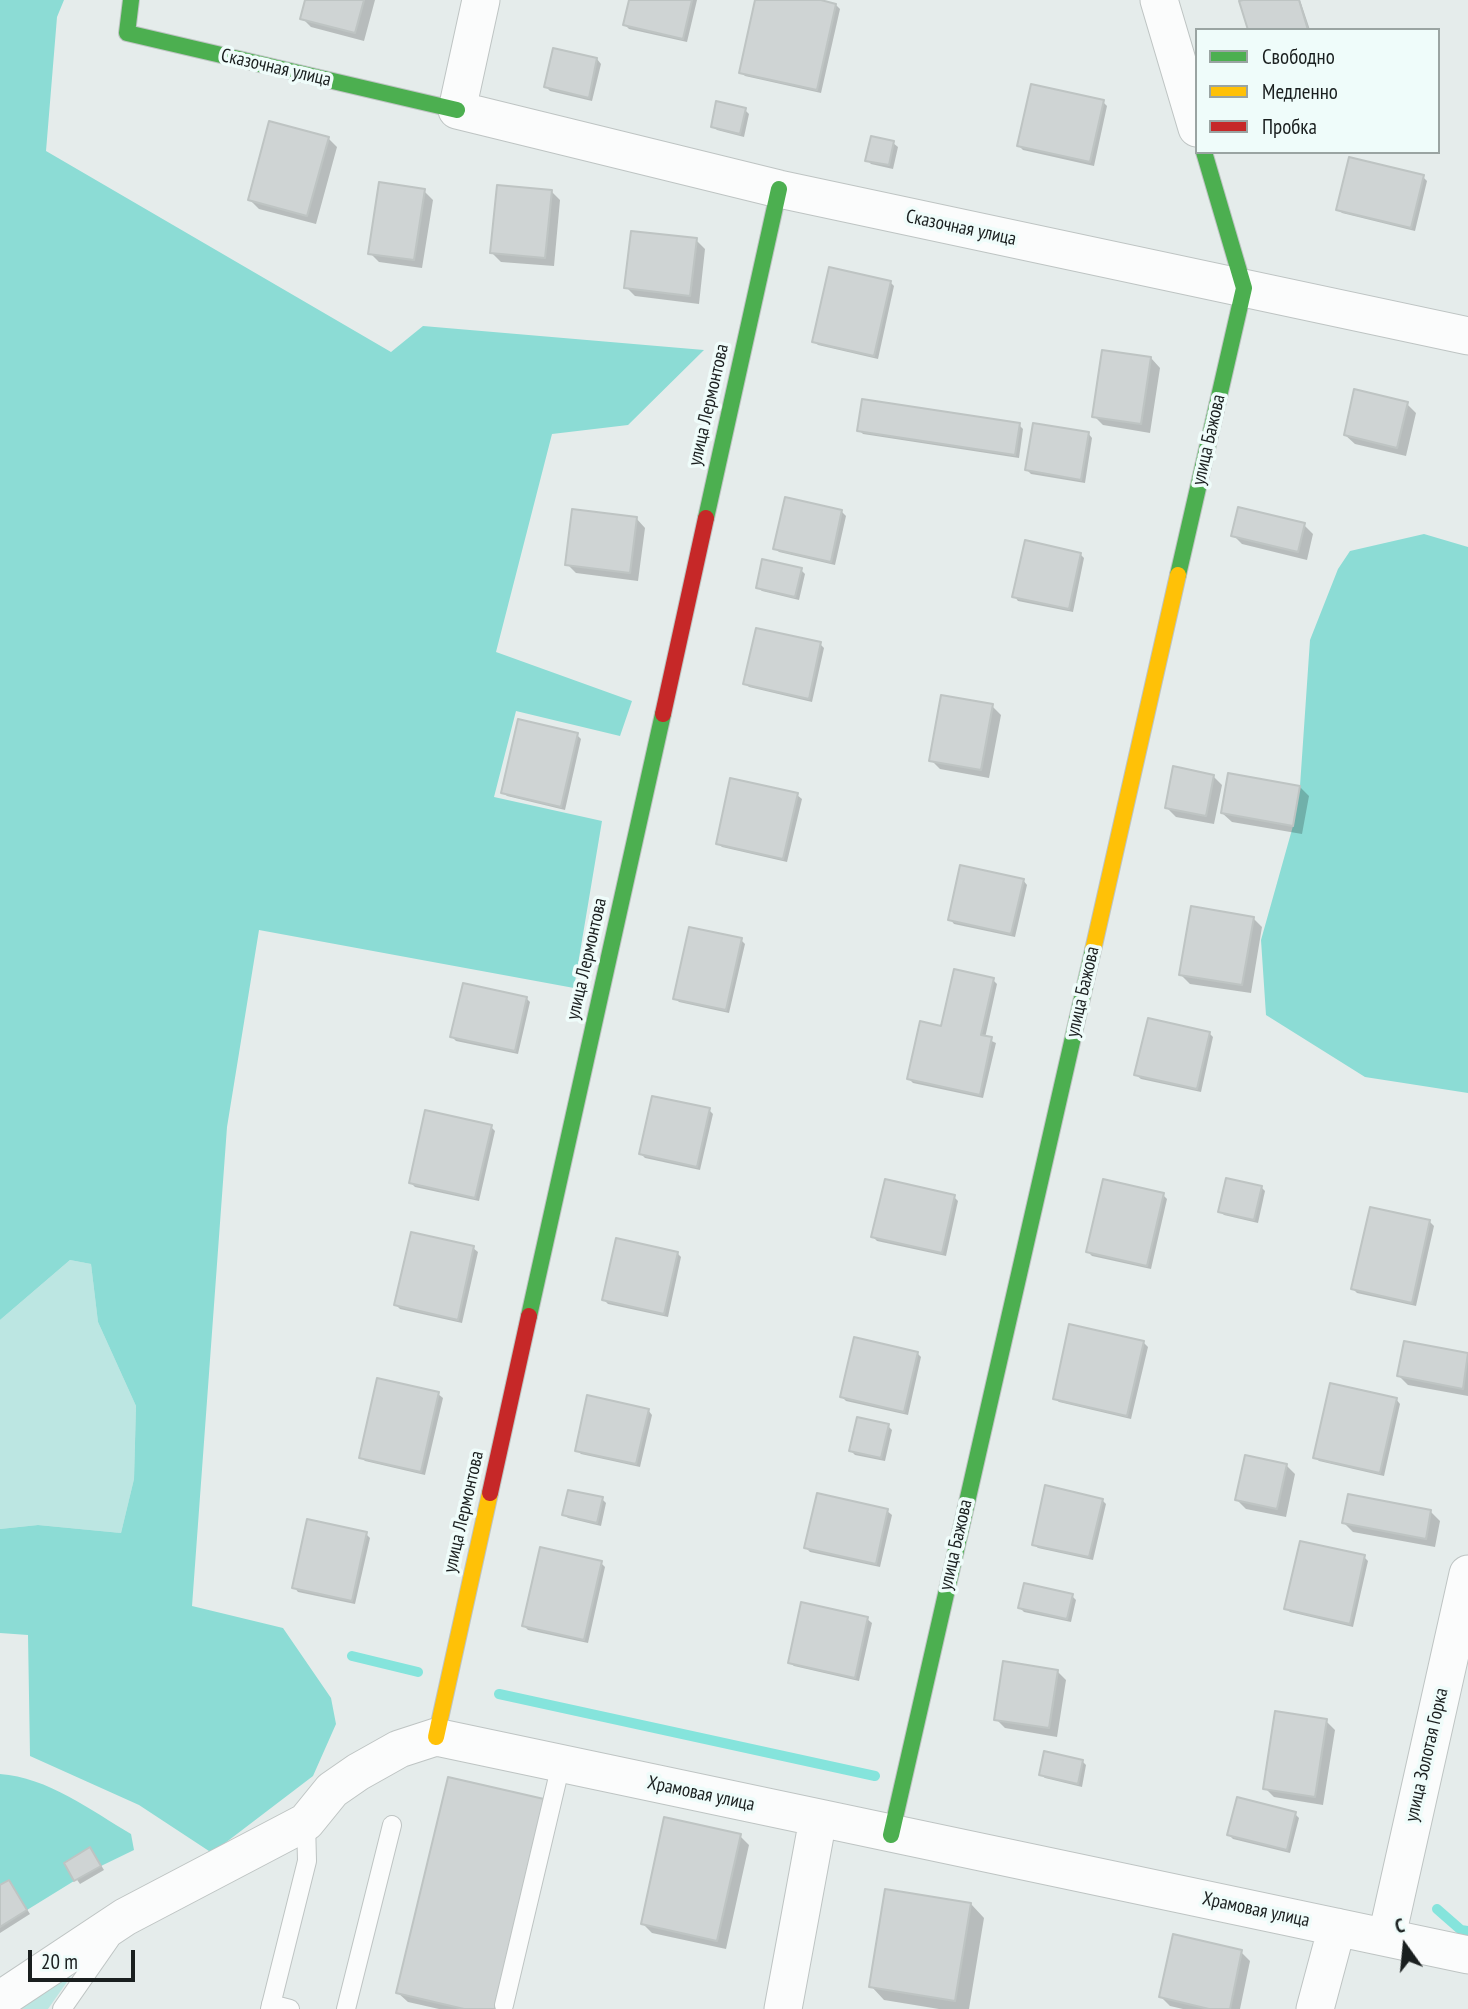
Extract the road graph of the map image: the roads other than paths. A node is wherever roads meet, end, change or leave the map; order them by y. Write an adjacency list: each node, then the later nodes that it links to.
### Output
1 (131, 0): 4 (street, Сказочная улица)
2 (481, 0): 4 (street)
3 (1159, 0): 5 (street)
4 (457, 110): 7 (street, Сказочная улица)
5 (1195, 121)
6 (1205, 154): 8 (street, улица Бажова)
7 (779, 189): 8 (street, Сказочная улица); 11 (street, улица Лермонтова)
8 (1244, 289): 9 (street, Сказочная улица); 16 (street, улица Бажова)
9 (1468, 336)
10 (1468, 1574): 19 (street, улица Золотая Горка)
11 (436, 1737): 12 (street, Храмовая улица); 14 (street)
12 (561, 1764): 13 (street, Храмовая улица); 23 (lane)
13 (818, 1819): 16 (street, Храмовая улица); 27 (street)
14 (306, 1822): 17 (street); 22 (lane)
15 (392, 1825): 26 (lane)
16 (891, 1835): 18 (street, Храмовая улица)
17 (125, 1917): 21 (street); 24 (lane)
18 (1338, 1927): 19 (street, Храмовая улица); 28 (street)
19 (1387, 1936): 20 (street, Храмовая улица)
20 (1468, 1955)
21 (0, 2000)
22 (270, 2006): 25 (lane)
23 (504, 2006)
24 (62, 2009)
25 (290, 2009)
26 (346, 2009)
27 (783, 2009)
28 (1315, 2009)

